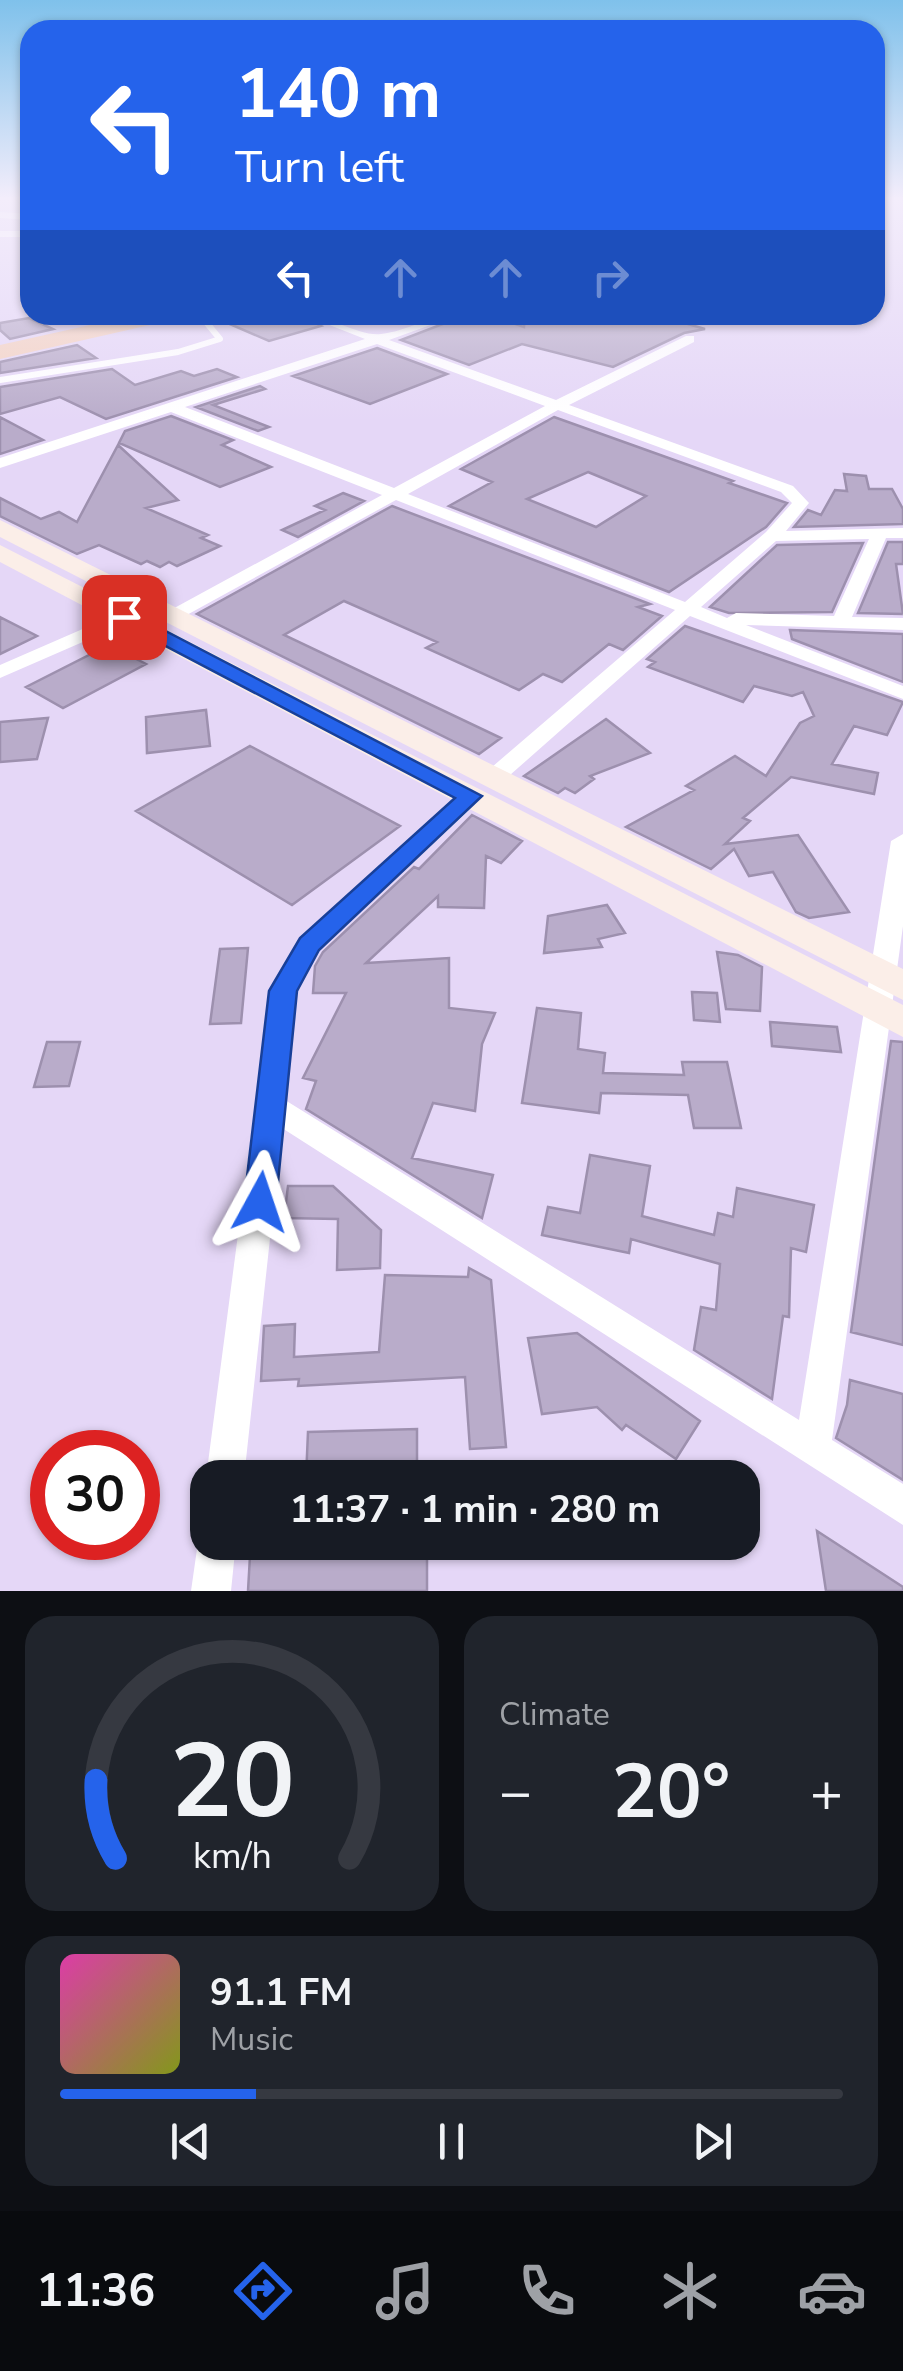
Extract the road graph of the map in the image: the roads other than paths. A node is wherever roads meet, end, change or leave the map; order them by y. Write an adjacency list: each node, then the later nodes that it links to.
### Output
1 (91, 325): 8 (highway)
2 (120, 325): 9 (highway)
3 (208, 325): 10 (lane)
4 (336, 325): 7 (street)
5 (421, 325): 7 (street)
6 (690, 339): 12 (street)
7 (375, 340): 11 (street); 12 (street)
8 (0, 344)
9 (0, 352)
10 (0, 380)
11 (169, 406): 13 (street); 14 (street)
12 (555, 406): 14 (street); 18 (street)
13 (0, 464)
14 (396, 494): 21 (street); 22 (street)
15 (0, 528): 20 (main road)
16 (880, 534): 17 (street); 18 (street); 25 (street)
17 (903, 534)
18 (772, 536): 21 (street)
19 (0, 552): 20 (main road)
20 (62, 571): 22 (main road); 23 (main road)
21 (688, 607): 24 (street); 30 (street)
22 (174, 616): 29 (main road)
23 (124, 617): 27 (street); 29 (main road)
24 (718, 618): 25 (street); 28 (street)
25 (841, 621): 26 (street)
26 (903, 624)
27 (0, 672)
28 (903, 693)
29 (399, 745): 30 (main road)
30 (482, 787): 32 (main road); 33 (main road); 34 (street)
31 (903, 841): 32 (street)
32 (892, 980): 33 (street)
33 (890, 1016): 35 (street)
34 (269, 1105): 35 (street); 36 (street)
35 (813, 1448): 37 (street)
36 (227, 1460)
37 (903, 1506)
38 (215, 1560): 39 (street)
39 (211, 1591)

